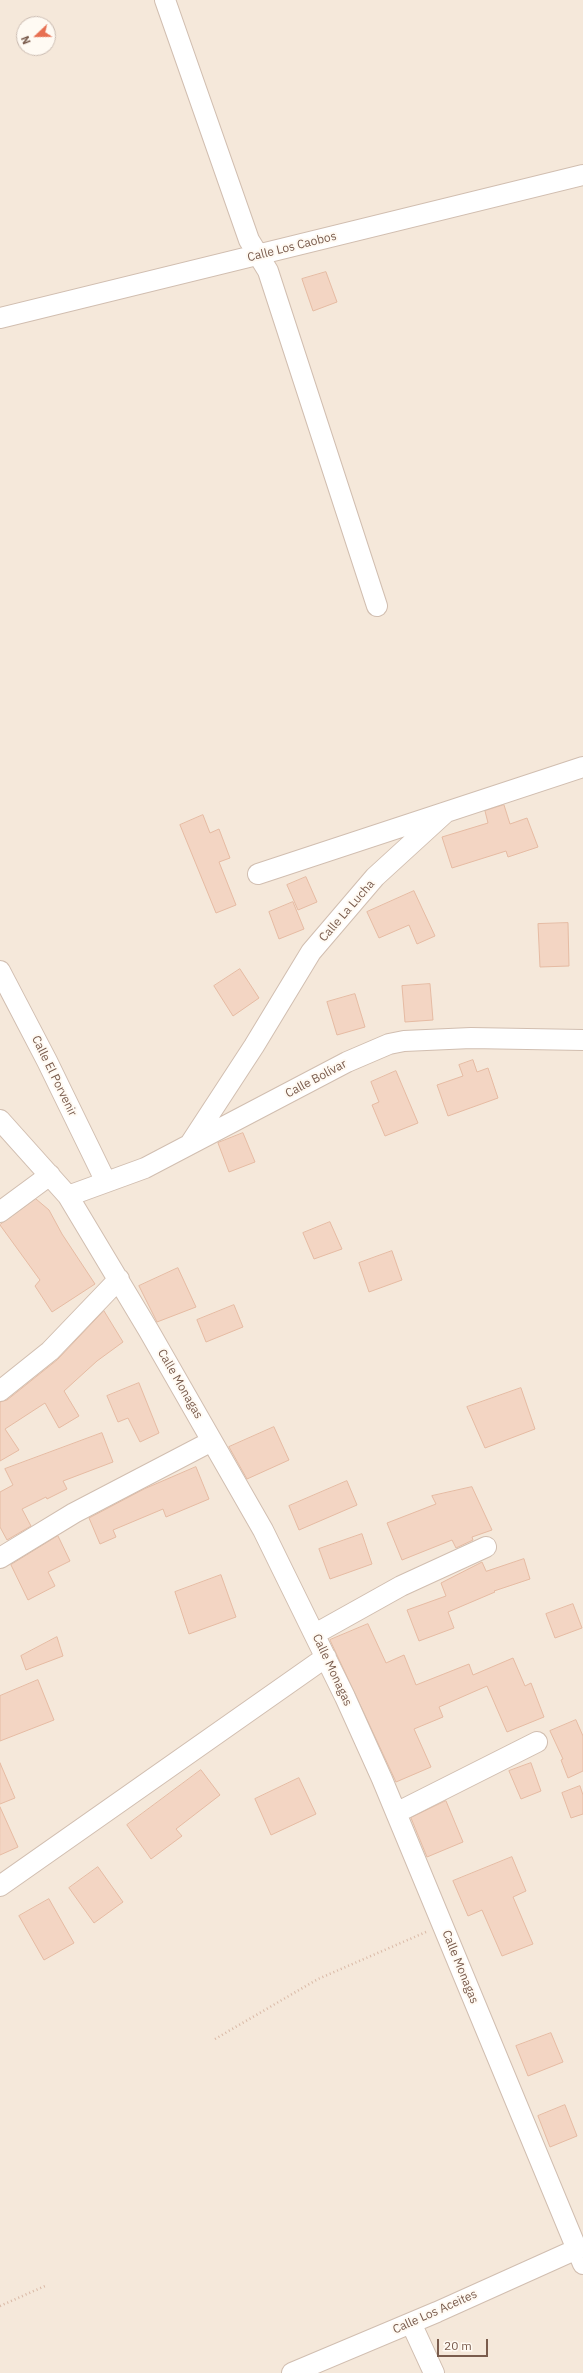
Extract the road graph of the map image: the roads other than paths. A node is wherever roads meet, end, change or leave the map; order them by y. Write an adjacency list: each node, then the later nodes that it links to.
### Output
1 (165, 0): 3 (street)
2 (583, 175): 3 (street, Calle Los Caobos)
3 (258, 256): 4 (street, Calle Los Caobos); 5 (street)
4 (0, 318)
5 (377, 606)
6 (583, 767): 7 (street, Calle La Lucha)
7 (445, 814): 8 (street); 12 (street, Calle La Lucha)
8 (258, 874)
9 (0, 971): 14 (street, Calle El Porvenir)
10 (583, 1040): 12 (street, Calle Bolívar)
11 (0, 1120): 13 (street, Calle Monagas)
12 (189, 1146): 14 (street, Calle Bolívar)
13 (50, 1175): 15 (street, Calle Monagas); 16 (street)
14 (106, 1182): 15 (street, Calle Bolívar)
15 (68, 1196): 17 (street, Calle Monagas)
16 (0, 1212)
17 (118, 1279): 18 (street); 19 (street, Calle Monagas)
18 (0, 1391)
19 (212, 1441): 21 (street); 22 (street, Calle Monagas)
20 (486, 1547): 22 (street)
21 (0, 1558)
22 (315, 1634): 23 (street, Calle Monagas)
23 (326, 1657): 25 (street, Calle Monagas); 26 (street)
24 (538, 1742): 25 (street)
25 (396, 1813): 27 (street, Calle Monagas)
26 (0, 1886)
27 (580, 2256): 28 (street, Calle Los Aceites)
28 (411, 2323): 29 (street, Calle Los Aceites); 31 (street)
29 (328, 2366): 30 (street, Calle Los Aceites)
30 (292, 2373)
31 (434, 2373)

